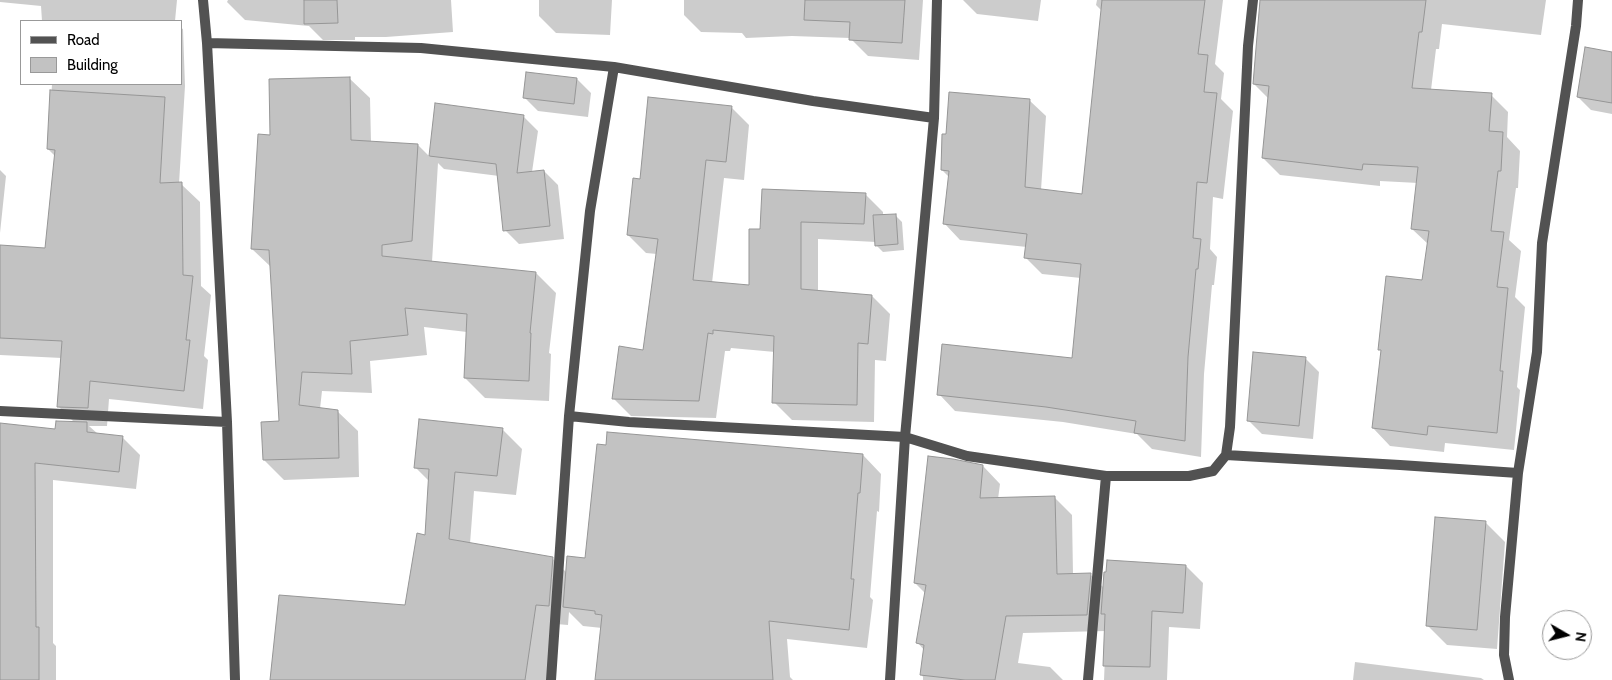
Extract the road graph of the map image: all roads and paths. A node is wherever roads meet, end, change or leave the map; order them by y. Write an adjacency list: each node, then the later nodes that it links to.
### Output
1 (203, 0): 5 (street)
2 (937, 0): 7 (street)
3 (1253, 0): 12 (street)
4 (1578, 0): 13 (street)
5 (207, 43): 6 (street); 10 (street)
6 (614, 67): 7 (street); 9 (street)
7 (934, 118): 11 (street)
8 (0, 411): 10 (street)
9 (570, 416): 11 (street); 16 (street)
10 (227, 422): 15 (street)
11 (905, 437): 14 (street); 17 (street)
12 (1226, 455): 13 (street); 14 (street)
13 (1518, 473): 19 (street)
14 (1106, 476): 18 (street)
15 (235, 680)
16 (551, 680)
17 (890, 680)
18 (1088, 680)
19 (1509, 680)

